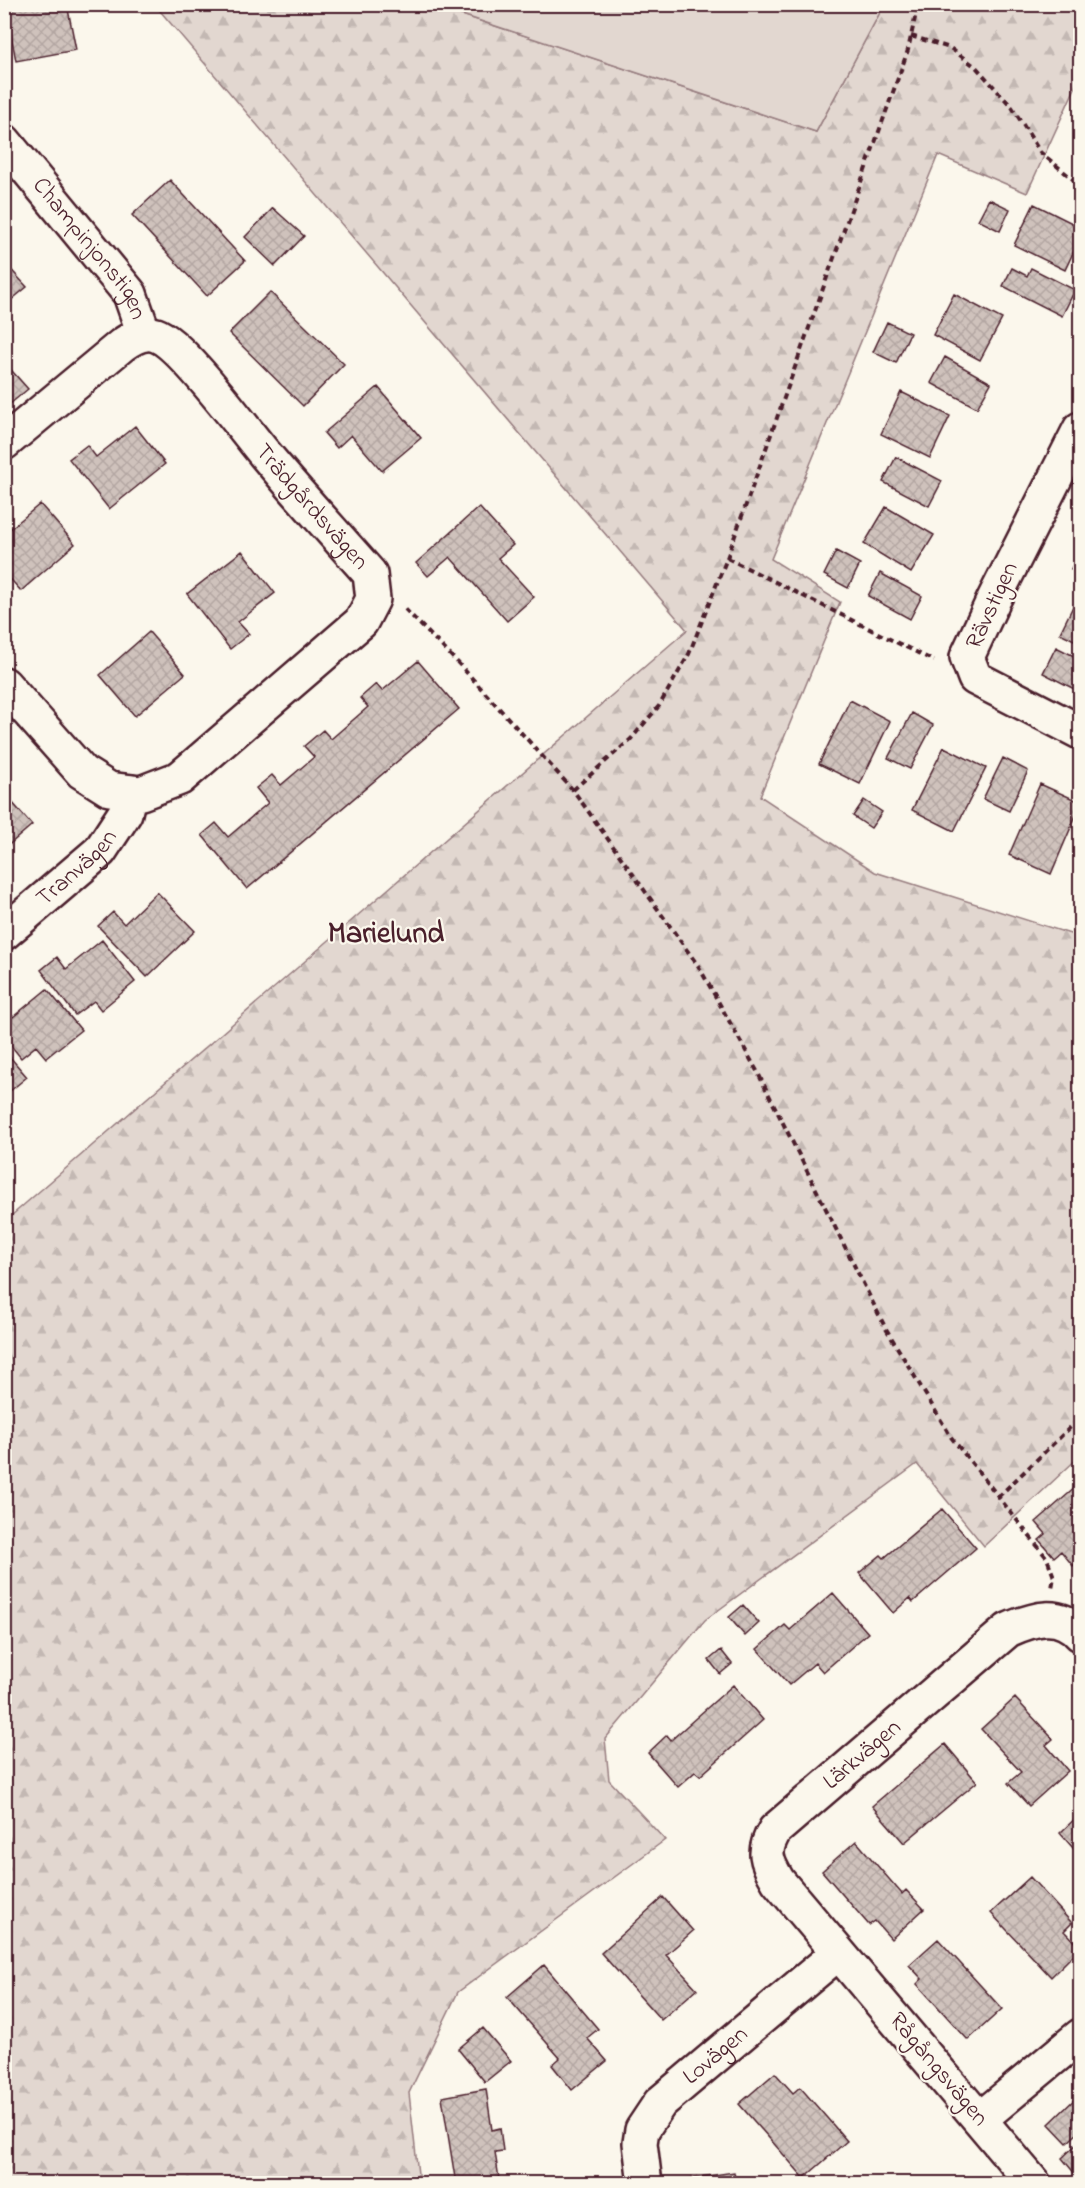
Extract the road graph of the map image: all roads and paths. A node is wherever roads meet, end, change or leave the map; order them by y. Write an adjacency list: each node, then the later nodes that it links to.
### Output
1 (918, 4): 2 (path)
2 (911, 36): 4 (path); 8 (path)
3 (4, 141): 5 (street, Champinjonstigen)
4 (1080, 185)
5 (144, 334): 7 (street); 9 (street, Trädgårdsvägen)
6 (1080, 429): 10 (street, Rävstigen)
7 (4, 443)
8 (727, 558): 10 (path); 13 (path)
9 (373, 599): 13 (path); 14 (street, Trädgårdsvägen)
10 (967, 657): 12 (street, Rävstigen)
11 (4, 684): 14 (street, Trädgårdsvägen)
12 (1080, 732)
13 (573, 790): 17 (path)
14 (130, 792): 15 (street, Tranvägen)
15 (4, 933)
16 (1080, 1418): 17 (path)
17 (998, 1497): 18 (path)
18 (1047, 1619): 19 (street, Lärkvägen); 20 (street, Lärkvägen)
19 (1080, 1634)
20 (840, 1955): 22 (street, Rågångsvägen); 23 (street, Lovägen)
21 (1080, 2036): 22 (street)
22 (980, 2119): 24 (street, Rågångsvägen)
23 (645, 2184)
24 (1034, 2184)

